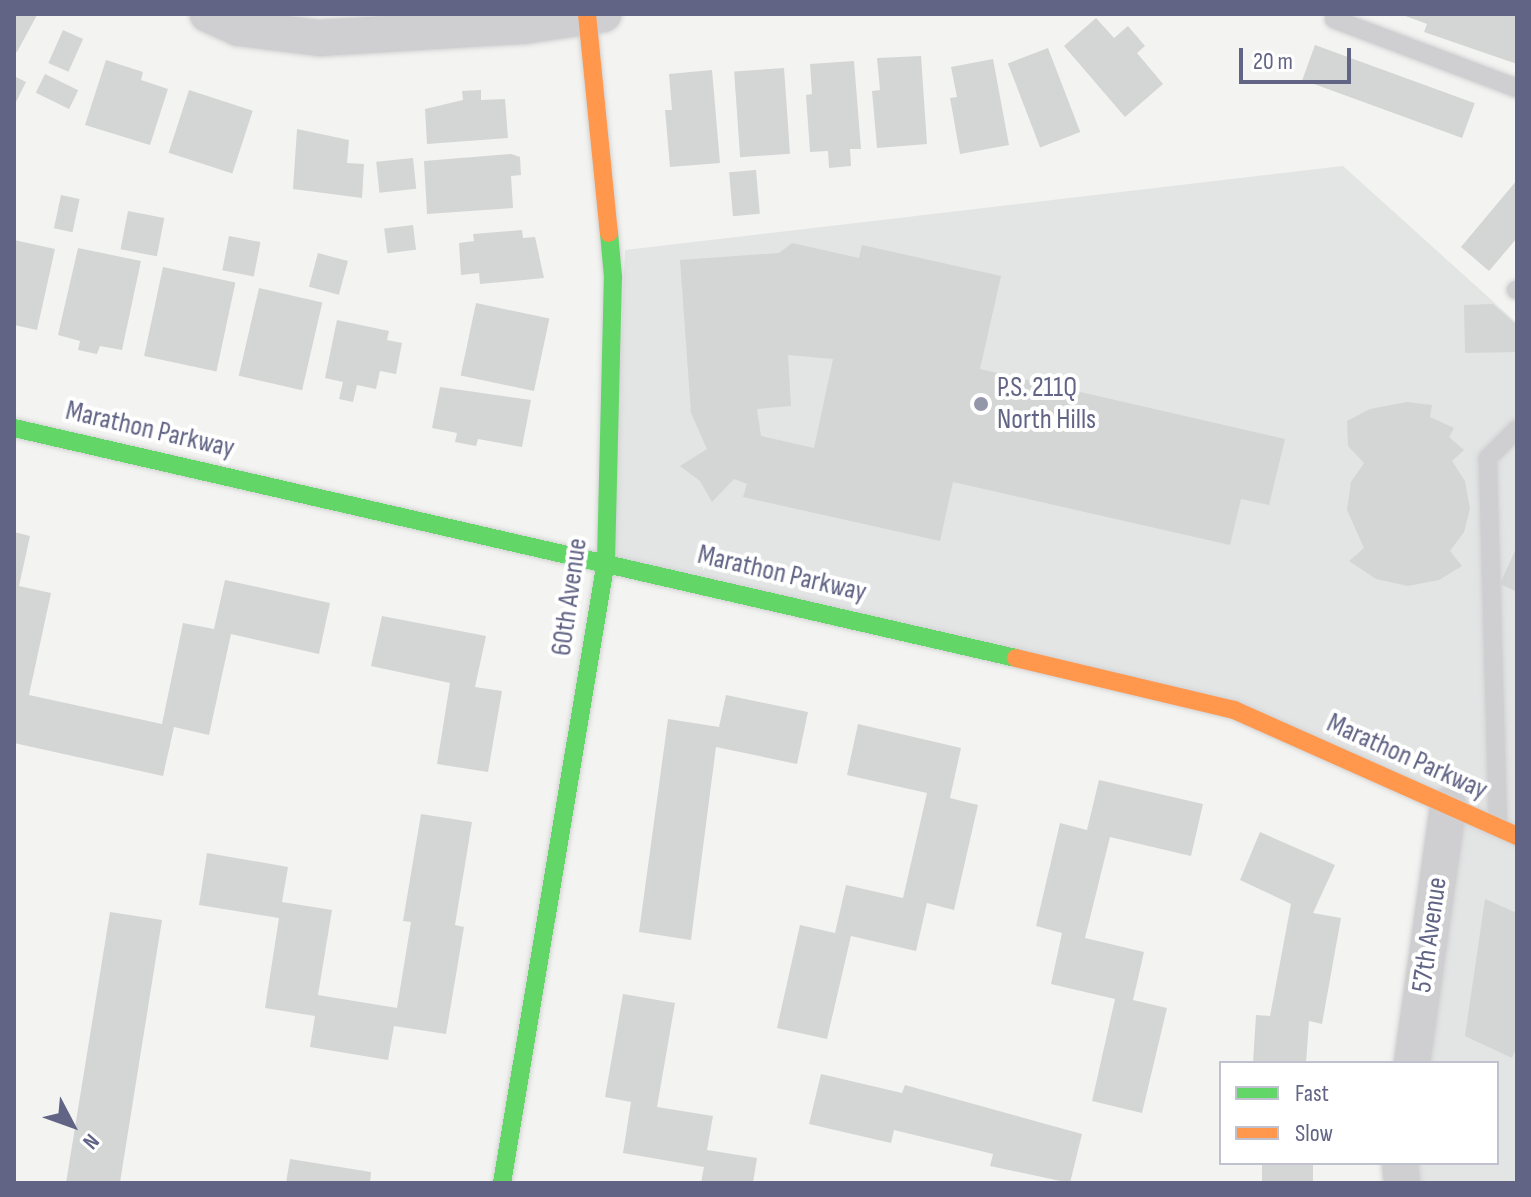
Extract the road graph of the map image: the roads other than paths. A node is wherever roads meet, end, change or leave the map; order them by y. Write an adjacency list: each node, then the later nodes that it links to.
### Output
1 (208, 14): 2 (street)
2 (592, 15): 7 (street, 60th Avenue)
3 (1334, 19): 4 (lane)
4 (1517, 88)
5 (14, 428): 7 (street, Marathon Parkway)
6 (1517, 429): 9 (lane)
7 (606, 561): 10 (street, Marathon Parkway); 14 (street, 60th Avenue)
8 (1517, 762): 9 (lane)
9 (1497, 764): 11 (lane)
10 (1448, 806): 11 (street, Marathon Parkway); 13 (street, 57th Avenue)
11 (1498, 828): 12 (street, Marathon Parkway)
12 (1517, 836)
13 (1412, 1061)
14 (502, 1183)

